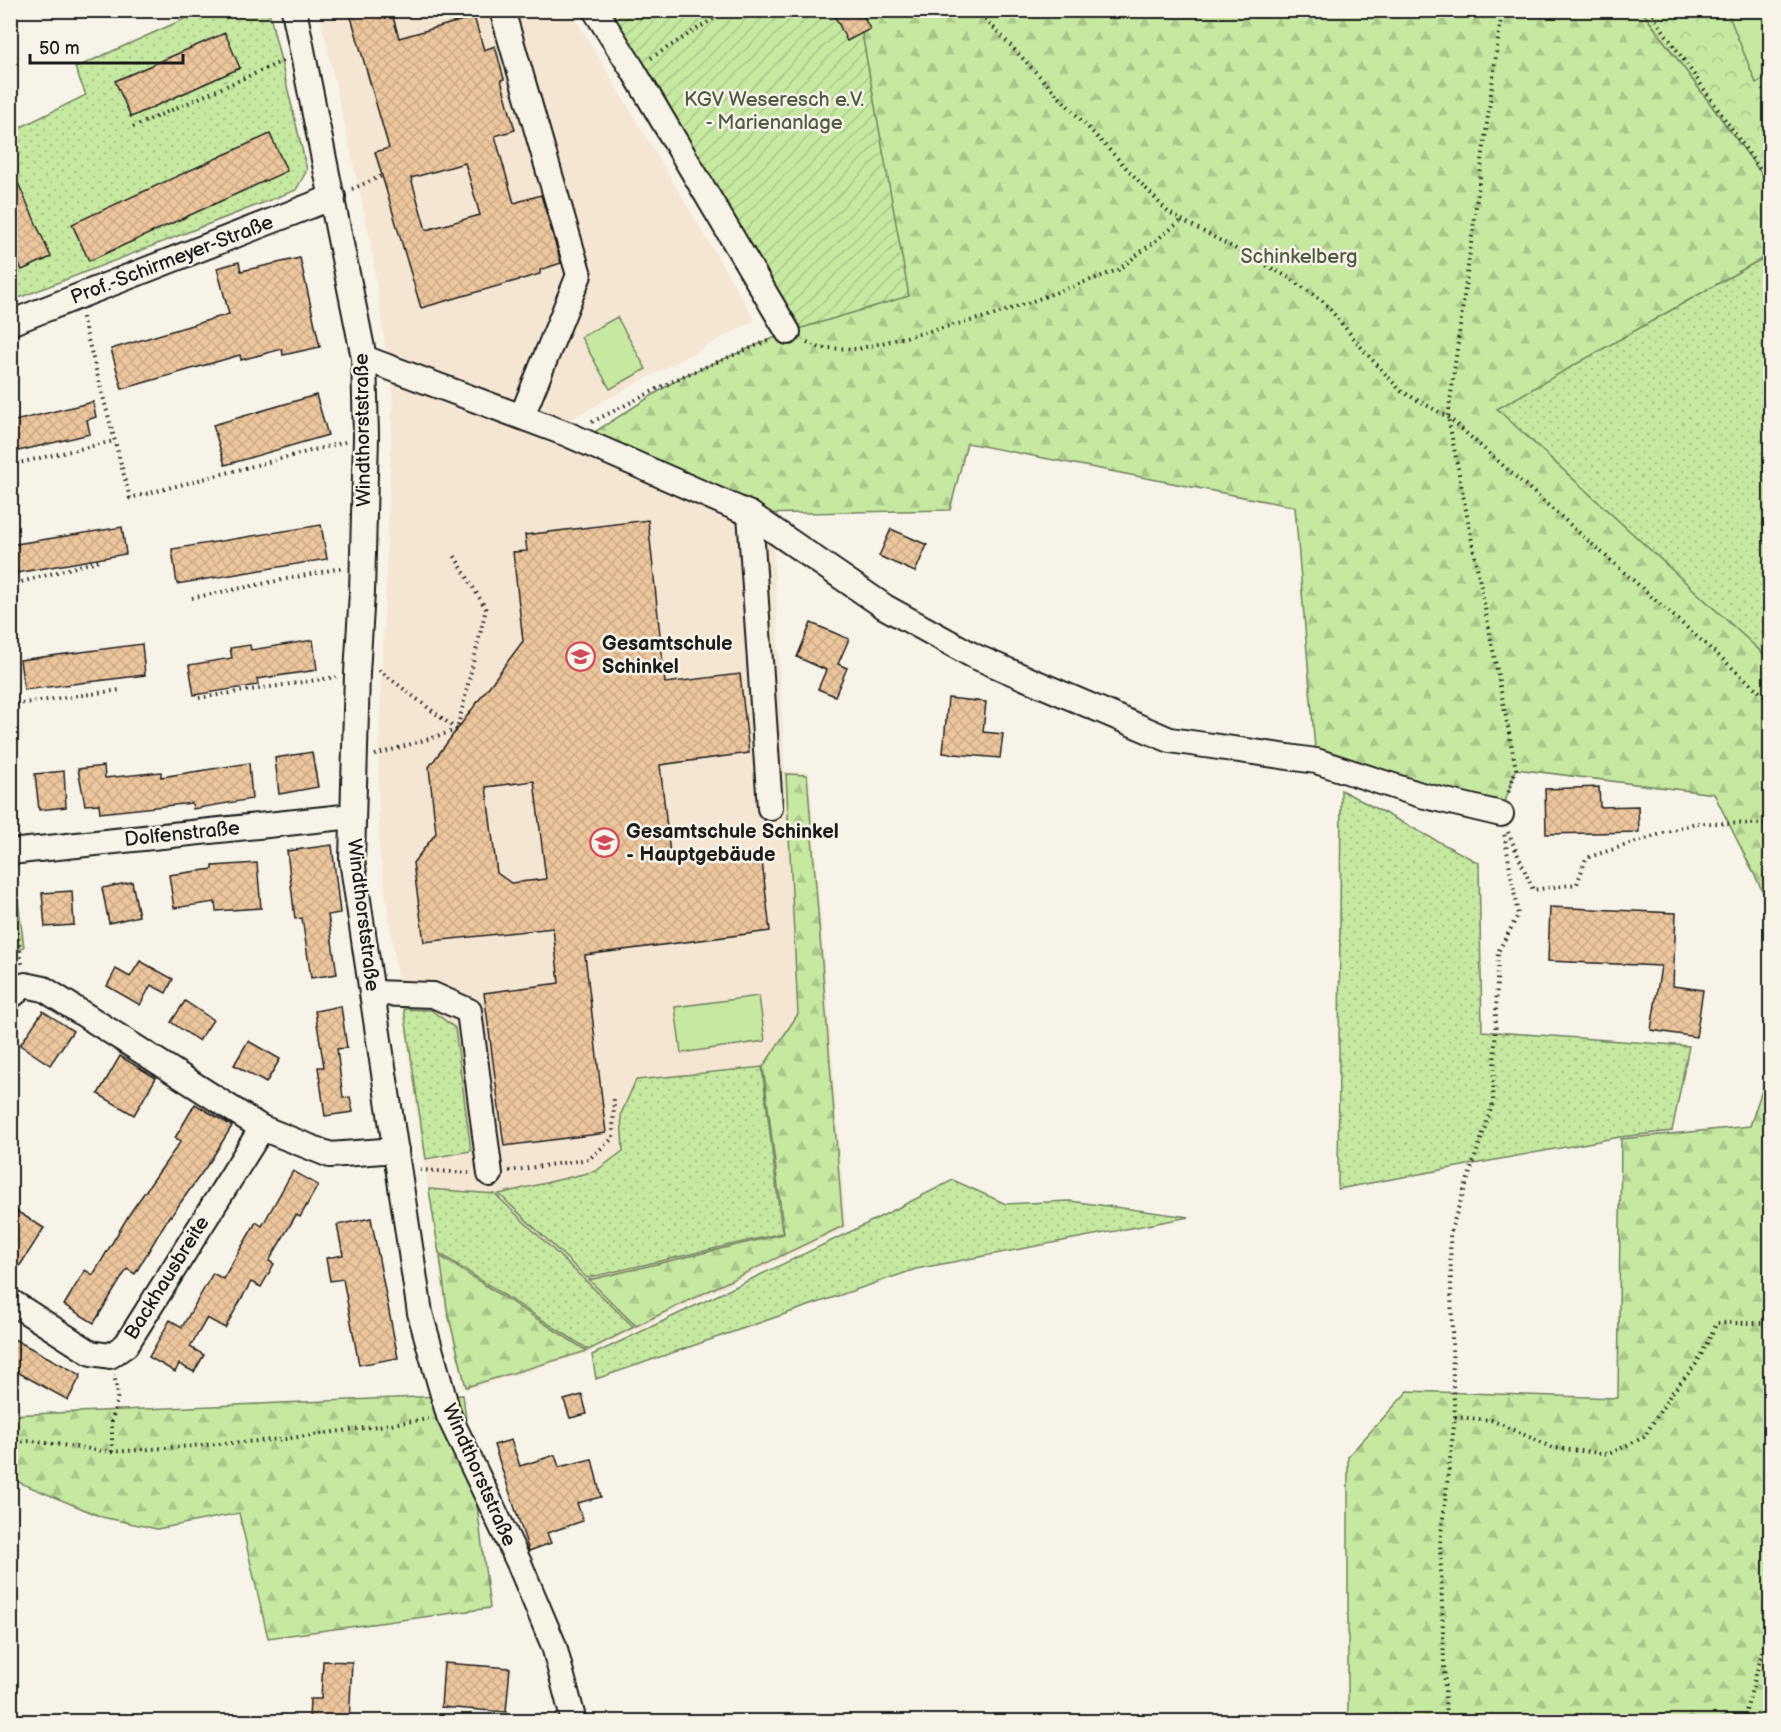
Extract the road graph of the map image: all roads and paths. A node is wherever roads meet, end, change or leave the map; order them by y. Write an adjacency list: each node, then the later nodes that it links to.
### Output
1 (294, 10): 8 (street, Windthorststraße)
2 (502, 10): 20 (street)
3 (595, 10): 9 (street)
4 (727, 10): 9 (path)
5 (977, 10): 15 (path)
6 (1502, 10): 21 (path)
7 (1649, 10): 12 (path)
8 (303, 52): 10 (path); 14 (street, Windthorststraße)
9 (633, 70): 18 (street)
10 (133, 127)
11 (382, 176): 13 (path)
12 (1770, 183)
13 (361, 185)
14 (333, 197): 16 (street, Prof.-Schirmeyer-Straße); 19 (street, Windthorststraße)
15 (1182, 220): 18 (path); 21 (path)
16 (77, 297): 17 (street, Prof.-Schirmeyer-Straße); 24 (path)
17 (10, 323)
18 (788, 332): 22 (path)
19 (364, 358): 20 (street); 23 (street, Windthorststraße)
20 (522, 416): 22 (street)
21 (1448, 417): 35 (path); 40 (path)
22 (567, 434): 26 (street)
23 (366, 436): 24 (path); 29 (street, Windthorststraße)
24 (114, 441): 25 (path)
25 (10, 465)
26 (750, 514): 39 (street); 40 (street)
27 (454, 555): 37 (path)
28 (101, 560): 30 (path)
29 (363, 563): 31 (path); 32 (street, Windthorststraße)
30 (10, 585)
31 (192, 598)
32 (358, 664): 34 (path); 37 (path); 38 (street, Windthorststraße)
33 (120, 690): 36 (path)
34 (200, 698)
35 (1770, 701)
36 (10, 705)
37 (457, 730): 38 (path)
38 (354, 761): 41 (street, Windthorststraße)
39 (770, 808)
40 (1501, 814): 42 (path); 55 (path)
41 (353, 816): 43 (street, Dolfenstraße); 46 (street, Windthorststraße)
42 (1770, 824)
43 (10, 852)
44 (10, 879): 45 (path)
45 (18, 991): 48 (street)
46 (373, 993): 49 (street, Windthorststraße); 50 (street)
47 (615, 1095): 50 (path)
48 (262, 1128): 49 (street); 53 (street, Backhausbreite)
49 (397, 1159): 50 (path); 54 (street, Windthorststraße)
50 (490, 1174)
51 (10, 1301): 53 (street, Backhausbreite)
52 (1770, 1323): 55 (path)
53 (110, 1356): 57 (path)
54 (450, 1416): 57 (path); 59 (street, Windthorststraße)
55 (1455, 1418): 60 (path)
56 (10, 1442): 57 (path)
57 (112, 1452)
58 (1770, 1630): 61 (path)
59 (574, 1722)
60 (1446, 1722)
61 (1743, 1722)

